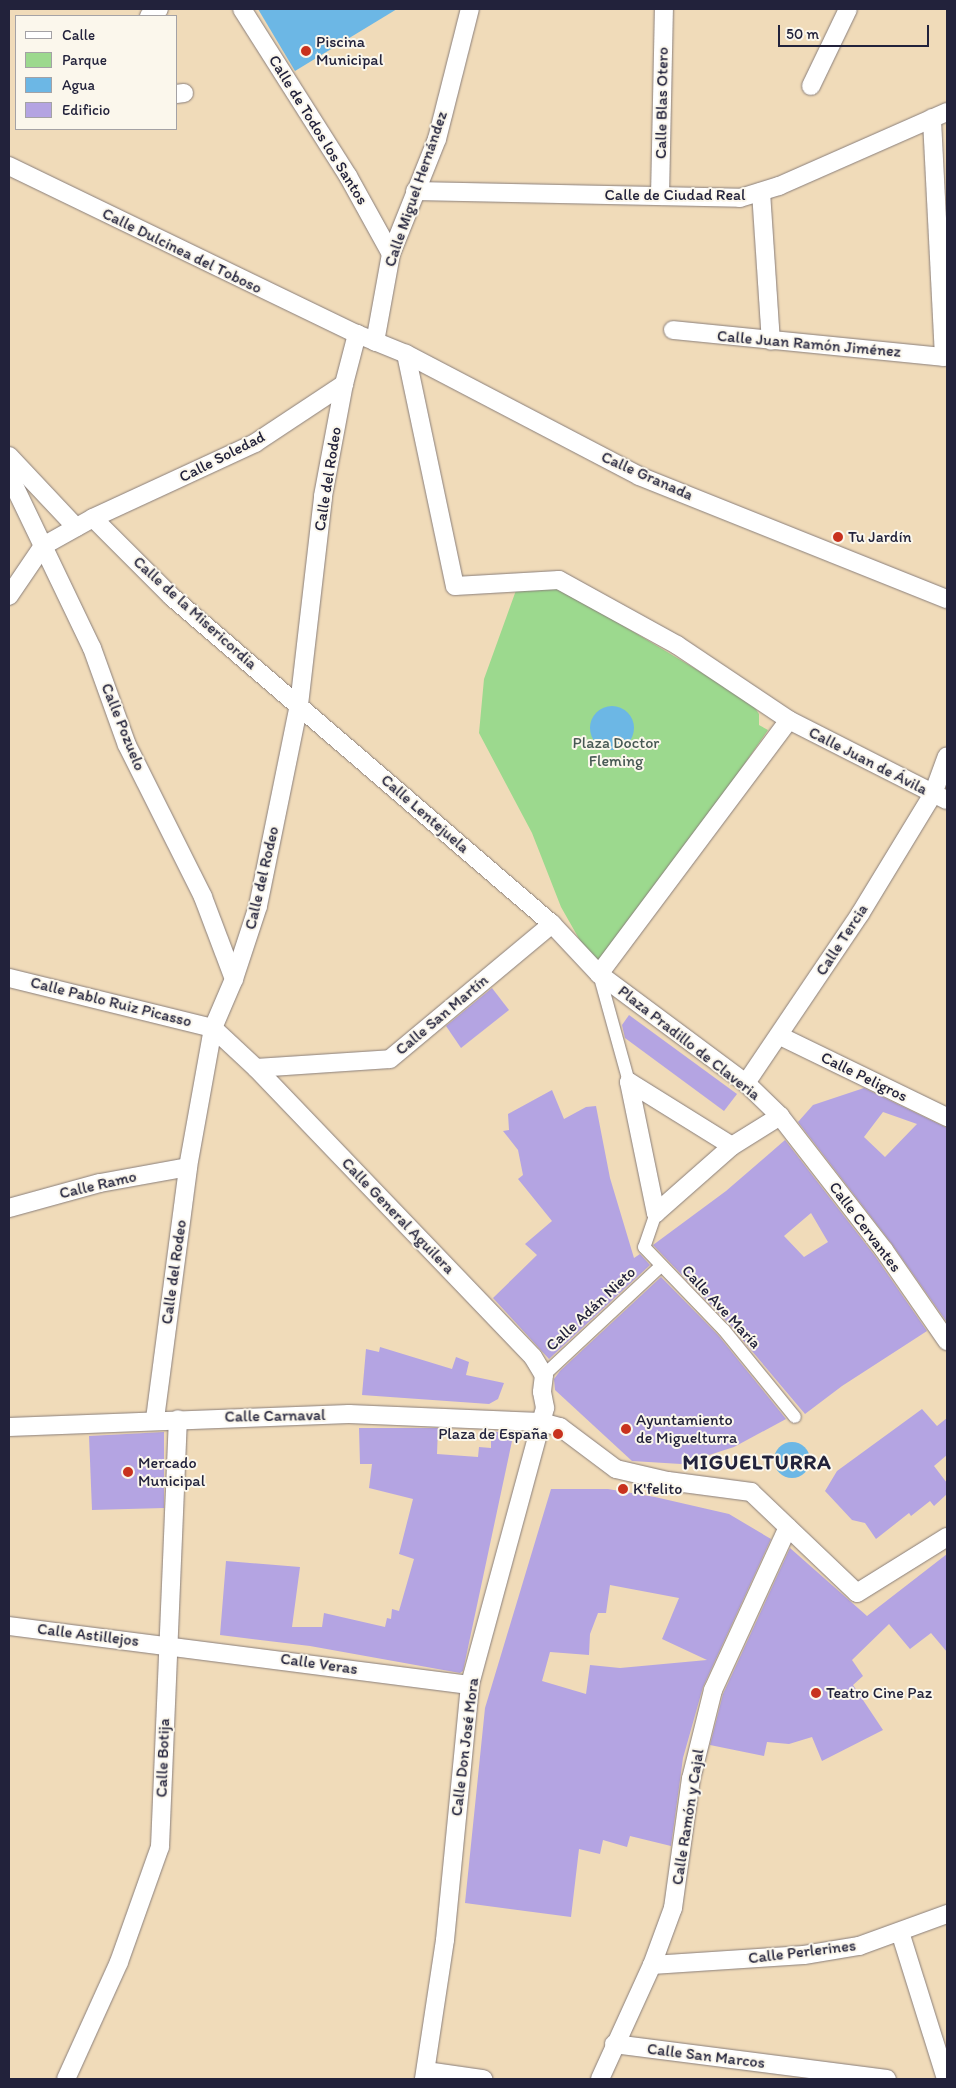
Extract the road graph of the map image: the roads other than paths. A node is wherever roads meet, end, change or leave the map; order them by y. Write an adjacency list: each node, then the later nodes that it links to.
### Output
1 (242, 9): 11 (street, Calle de Todos los Santos)
2 (470, 9): 8 (street, Calle Miguel Hernández)
3 (664, 9): 10 (street, Calle Blas Otero)
4 (848, 9): 5 (street)
5 (811, 86)
6 (940, 115): 9 (street, Calle de Ciudad Real); 14 (street, Calle Juan Ramón Jiménez)
7 (9, 166): 13 (street, Calle Dulcinea del Toboso)
8 (415, 191): 10 (street, Calle de Ciudad Real); 11 (street, Calle Miguel Hernández)
9 (761, 192): 10 (street, Calle de Ciudad Real); 14 (street)
10 (660, 196)
11 (390, 254): 15 (street, Calle Miguel Hernández)
12 (674, 330): 14 (street, Calle Juan Ramón Jiménez)
13 (357, 334): 15 (street, Calle Granada); 17 (street, Calle del Rodeo)
14 (770, 341)
15 (375, 342): 16 (street, Calle Granada)
16 (406, 354): 24 (street, Calle Granada); 26 (street, Calle Juan de Ávila)
17 (344, 384): 20 (street, Calle Soledad); 25 (street, Calle del Rodeo)
18 (9, 456): 21 (street)
19 (9, 475): 22 (street, Calle Pozuelo)
20 (93, 518): 21 (street, Calle Soledad); 25 (street, Calle de la Misericordia)
21 (76, 527): 22 (street, Calle Soledad)
22 (43, 546): 23 (street); 32 (street, Calle Pozuelo)
23 (9, 596)
24 (947, 599)
25 (299, 705): 29 (street, Calle Lentejuela); 32 (street, Calle del Rodeo)
26 (789, 720): 28 (street, Calle Juan de Ávila); 30 (street)
27 (947, 756): 28 (street, Calle Tercia)
28 (940, 797): 34 (street, Calle Tercia)
29 (552, 924): 30 (street, Plaza Pradillo de Claveria); 35 (street, Calle San Martín)
30 (599, 974): 36 (street, Plaza Pradillo de Claveria); 37 (street, Plaza Pradillo de Claveria)
31 (9, 978): 33 (street, Calle Pablo Ruiz Picasso)
32 (234, 979): 33 (street, Calle del Rodeo)
33 (213, 1028): 35 (street, Calle General Aguilera); 41 (street, Calle del Rodeo)
34 (780, 1036): 37 (street, Calle Tercia); 39 (street, Calle Peligros)
35 (256, 1068): 46 (street, Calle General Aguilera)
36 (629, 1082): 40 (street); 43 (street, Plaza Pradillo de Claveria)
37 (746, 1083): 38 (street, Plaza Pradillo de Claveria)
38 (780, 1116): 40 (street); 45 (street, Calle Cervantes)
39 (947, 1117)
40 (732, 1146): 43 (street)
41 (188, 1167): 42 (street, Calle Ramo); 48 (street, Calle del Rodeo)
42 (9, 1208)
43 (656, 1213): 44 (street, Calle Ave María)
44 (661, 1266): 46 (street, Calle Adán Nieto); 47 (street, Calle Ave María)
45 (947, 1341)
46 (544, 1375): 50 (street)
47 (795, 1418)
48 (155, 1419): 49 (street, Calle Carnaval); 51 (street, Calle Carnaval)
49 (178, 1419): 50 (street, Calle Carnaval); 55 (street, Calle Botija)
50 (541, 1422): 52 (street, Calle Carnaval); 56 (street, Calle Don José Mora)
51 (9, 1427)
52 (788, 1527): 53 (street, Calle Carnaval); 59 (street, Calle Ramón y Cajal)
53 (947, 1537)
54 (9, 1626): 55 (street, Calle Astillejos)
55 (168, 1644): 56 (street, Calle Veras); 62 (street, Calle Botija)
56 (470, 1684): 61 (street, Calle Don José Mora)
57 (947, 1914): 58 (street, Calle Perlerines)
58 (900, 1932): 59 (street, Calle Perlerines); 66 (street)
59 (652, 1965): 60 (street, Calle Ramón y Cajal)
60 (614, 2044): 64 (street, Calle Ramón y Cajal); 65 (street, Calle San Marcos)
61 (425, 2075): 63 (street)
62 (66, 2079)
63 (484, 2079)
64 (600, 2079)
65 (887, 2079)
66 (946, 2079)

